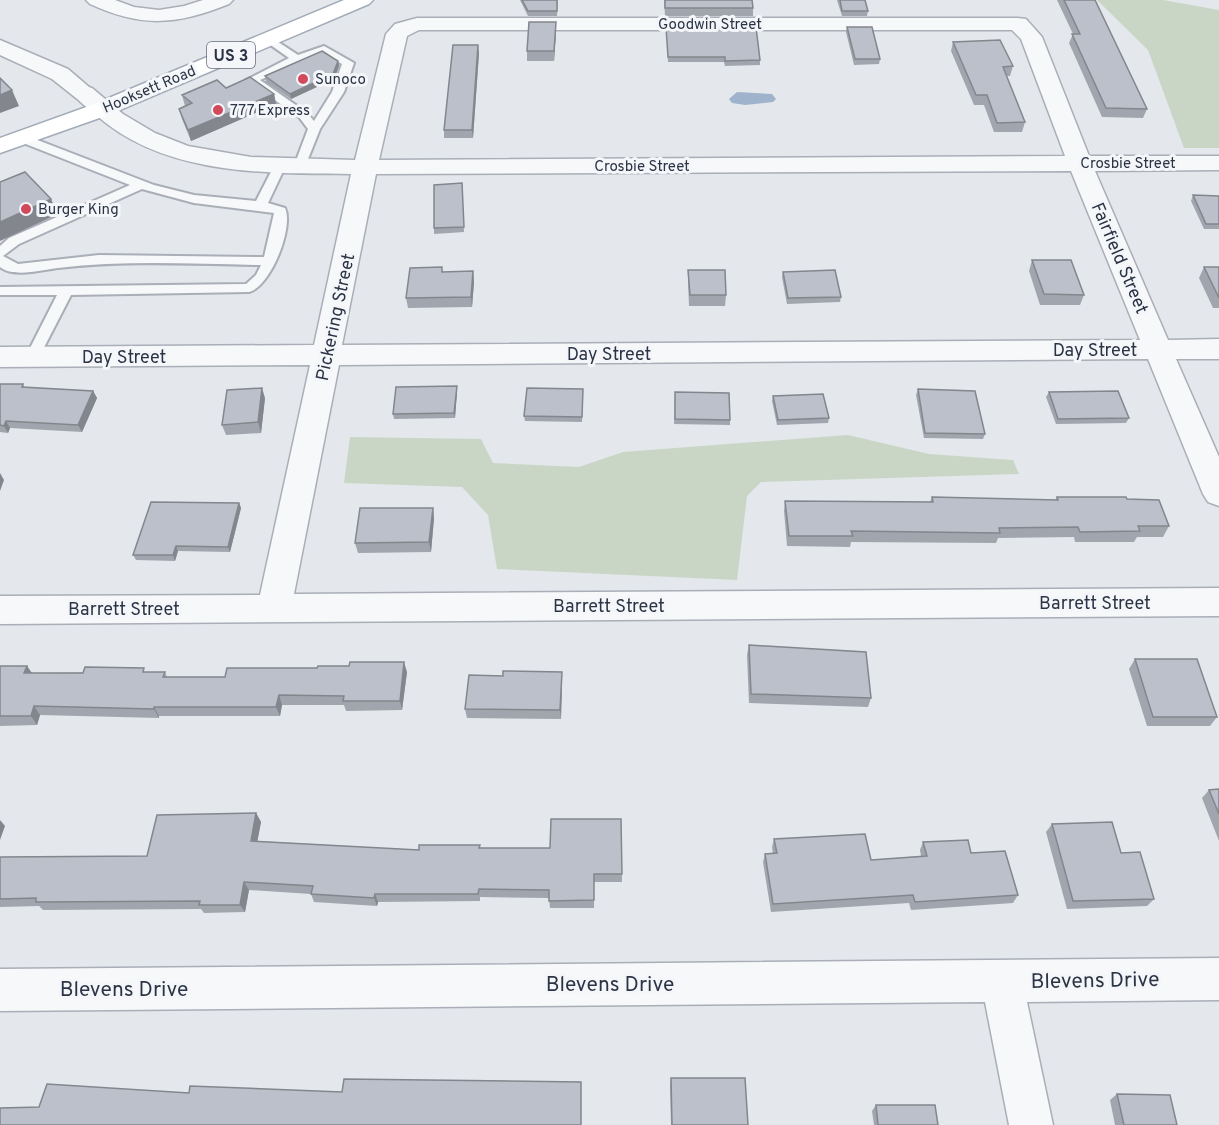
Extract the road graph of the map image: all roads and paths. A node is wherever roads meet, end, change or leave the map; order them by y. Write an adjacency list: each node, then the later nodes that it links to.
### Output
1 (97, 0): 2 (street)
2 (222, 0)
3 (315, 0): 10 (main road, Hooksett Road / US 3)
4 (362, 0): 7 (main road, Hooksett Road / US 3)
5 (1018, 24): 6 (street, Goodwin Street); 16 (street, Fairfield Street)
6 (403, 28): 18 (street, Pickering Street)
7 (269, 39): 9 (lane); 11 (main road, Hooksett Road / US 3)
8 (1, 49): 11 (street, Crosbie Street)
9 (297, 59): 13 (lane); 13 (lane)
10 (149, 66)
11 (97, 96): 12 (main road, Hooksett Road / US 3); 14 (main road, Hooksett Road / US 3); 17 (street, Crosbie Street)
12 (0, 125)
13 (314, 129): 17 (lane)
14 (11, 142): 19 (lane)
15 (1219, 163): 16 (street, Crosbie Street)
16 (1080, 164): 18 (street, Crosbie Street); 26 (street, Fairfield Street)
17 (290, 166): 18 (street, Crosbie Street); 20 (lane)
18 (366, 167): 28 (street, Pickering Street)
19 (139, 186): 20 (lane); 21 (lane)
20 (260, 206): 23 (lane)
21 (0, 253)
22 (0, 260): 23 (lane)
23 (268, 261): 24 (lane)
24 (66, 290): 25 (lane); 30 (lane)
25 (0, 291)
26 (1158, 349): 27 (street, Day Street); 28 (street, Day Street); 31 (street, Fairfield Street)
27 (1219, 349)
28 (327, 356): 30 (street, Day Street); 33 (street, Pickering Street)
29 (0, 357): 30 (street, Day Street)
30 (32, 358)
31 (1219, 494)
32 (1219, 602): 33 (street, Barrett Street)
33 (274, 608): 34 (street, Barrett Street)
34 (0, 610)
35 (1219, 979): 36 (street, Blevens Drive)
36 (1002, 981): 37 (street, Blevens Drive); 38 (street)
37 (0, 990)
38 (1031, 1125)

